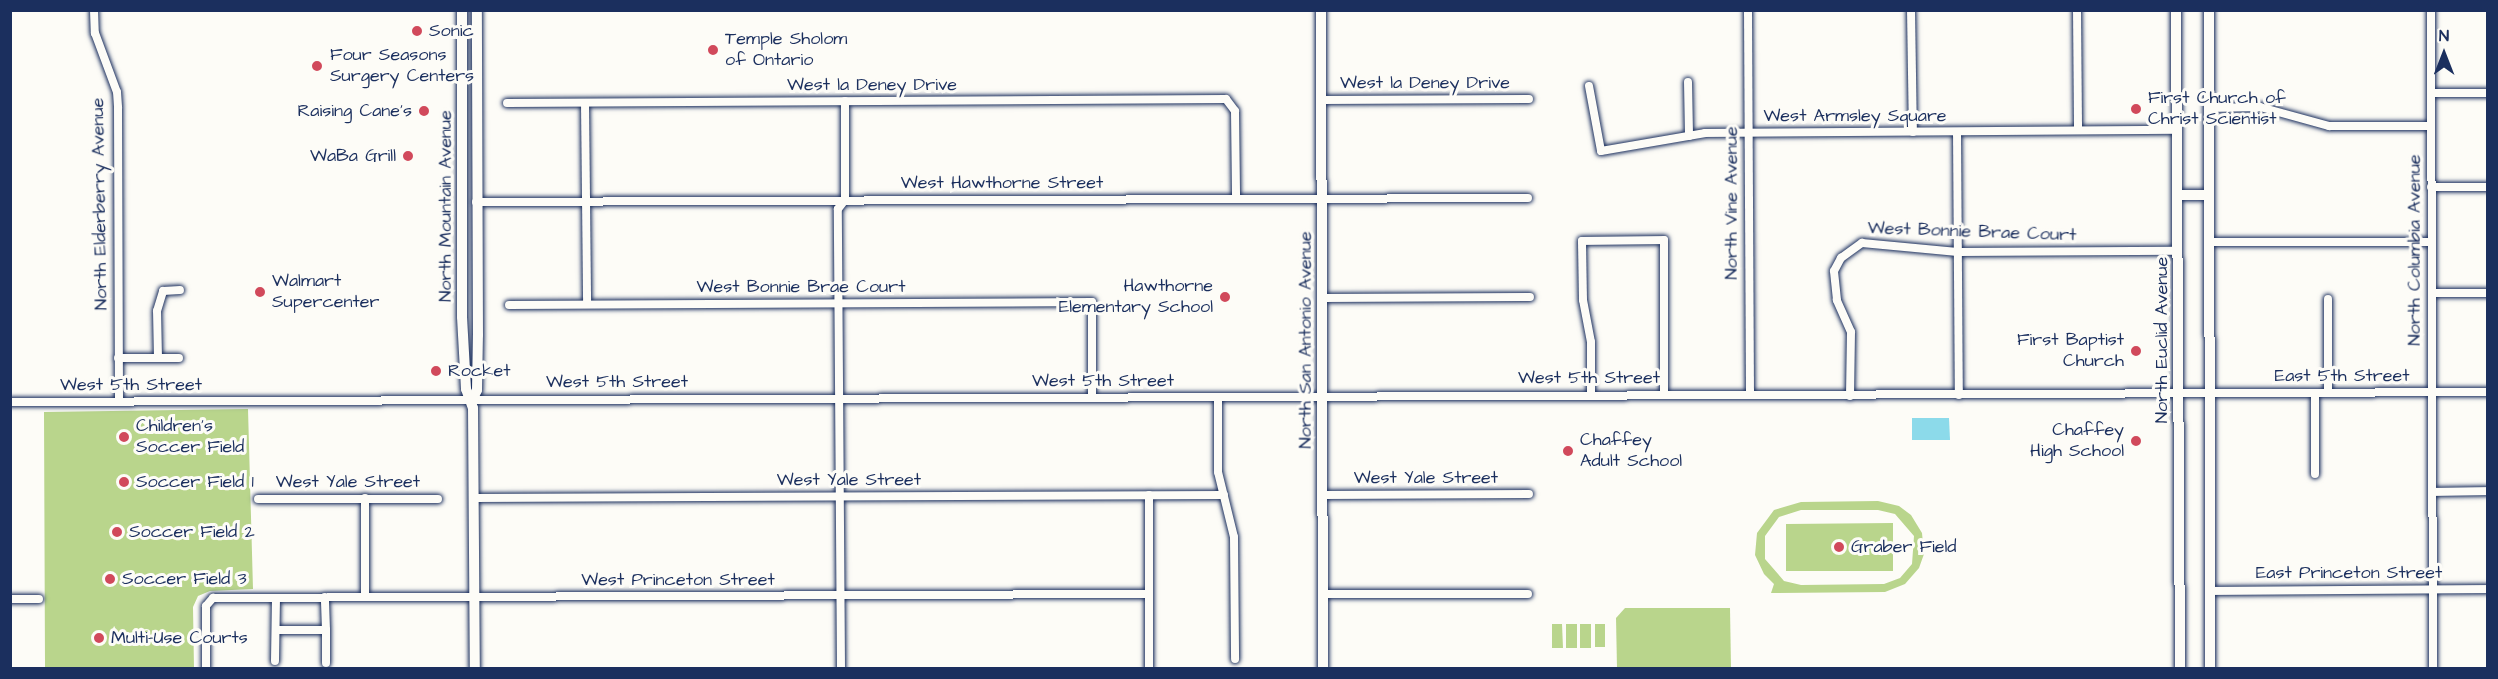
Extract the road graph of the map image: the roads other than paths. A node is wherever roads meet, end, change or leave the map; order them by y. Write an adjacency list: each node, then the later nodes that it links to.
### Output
1 (94, 10): 53 (street, North Elderberry Avenue)
2 (462, 10): 37 (main road, North Mountain Avenue)
3 (477, 10): 28 (main road, North Mountain Avenue)
4 (1321, 10): 16 (main road, North San Antonio Avenue)
5 (1748, 10): 26 (street, North Vine Avenue)
6 (1911, 10): 24 (street)
7 (2077, 10): 22 (street)
8 (2176, 10): 23 (main road, North Euclid Avenue)
9 (2209, 10): 20 (main road)
10 (2431, 10): 13 (street, North Columbia Avenue)
11 (1688, 82): 27 (street)
12 (1589, 86): 27 (street, West Armsley Square)
13 (2431, 93): 14 (street); 21 (street, North Columbia Avenue)
14 (2487, 93)
15 (1529, 99): 16 (street, West la Deney Drive)
16 (1321, 100): 33 (main road, North San Antonio Avenue)
17 (845, 101): 18 (street, West la Deney Drive); 35 (street, West la Deney Drive); 36 (street)
18 (585, 103): 19 (street, West la Deney Drive); 38 (street)
19 (507, 104)
20 (2209, 108): 21 (street); 32 (main road)
21 (2431, 126): 29 (street, North Columbia Avenue)
22 (2078, 130): 23 (street, West Armsley Square); 25 (street, West Armsley Square)
23 (2177, 130): 31 (main road, North Euclid Avenue)
24 (1913, 132): 25 (street, West Armsley Square); 26 (street, West Armsley Square)
25 (1957, 132): 43 (street)
26 (1749, 133): 27 (street, West Armsley Square); 65 (street, North Vine Avenue)
27 (1689, 136)
28 (476, 185): 37 (main road); 39 (main road, North Mountain Avenue)
29 (2431, 187): 30 (street); 41 (street, North Columbia Avenue)
30 (2487, 187)
31 (2178, 195): 32 (main road); 42 (main road, North Euclid Avenue)
32 (2209, 195): 40 (main road)
33 (1322, 198): 34 (street, West Hawthorne Street); 35 (street, West Hawthorne Street); 48 (main road, North San Antonio Avenue)
34 (1528, 198)
35 (1236, 199): 36 (street, West Hawthorne Street)
36 (845, 200): 38 (street, West Hawthorne Street); 50 (street)
37 (462, 202): 39 (main road); 72 (main road, North Mountain Avenue)
38 (586, 202): 39 (street, West Hawthorne Street); 51 (street)
39 (476, 207): 72 (main road, North Mountain Avenue)
40 (2209, 242): 41 (street); 59 (main road)
41 (2432, 242): 45 (street, North Columbia Avenue)
42 (2178, 251): 43 (street, West Bonnie Brae Court); 57 (main road, North Euclid Avenue)
43 (1958, 252): 66 (street); 69 (street, West Bonnie Brae Court)
44 (180, 290): 54 (street)
45 (2432, 293): 46 (street); 62 (street, North Columbia Avenue)
46 (2487, 293)
47 (1530, 297): 48 (street)
48 (1322, 298): 68 (main road, North San Antonio Avenue)
49 (2328, 299): 61 (street)
50 (838, 303): 51 (street, West Bonnie Brae Court); 67 (street, West Bonnie Brae Court); 71 (street)
51 (588, 304): 52 (street, West Bonnie Brae Court)
52 (509, 305)
53 (118, 358): 54 (street); 73 (street, North Elderberry Avenue)
54 (158, 358): 55 (street)
55 (179, 358)
56 (2487, 392): 62 (street, East 5th Street)
57 (2179, 393): 58 (street, West 5th Street); 66 (street, West 5th Street); 110 (main road, North Euclid Avenue)
58 (2196, 393): 59 (street, East 5th Street)
59 (2210, 393): 60 (street, East 5th Street); 89 (main road)
60 (2315, 393): 61 (street, East 5th Street); 75 (street)
61 (2328, 393): 62 (street, East 5th Street)
62 (2433, 393): 77 (street, North Columbia Avenue)
63 (1664, 394): 64 (street, West 5th Street); 64 (street); 65 (street, West 5th Street)
64 (1591, 395): 68 (street, West 5th Street)
65 (1750, 395): 69 (street, West 5th Street)
66 (1959, 395): 69 (street, West 5th Street)
67 (1092, 396): 70 (street, West 5th Street); 71 (street, West 5th Street)
68 (1322, 396): 70 (street, West 5th Street); 81 (main road, North San Antonio Avenue)
69 (1850, 396)
70 (1218, 397): 80 (street)
71 (839, 398): 72 (street, West 5th Street); 82 (street)
72 (472, 400): 73 (street, West 5th Street); 85 (main road, North Mountain Avenue)
73 (119, 401): 74 (street, West 5th Street)
74 (10, 402)
75 (2315, 474)
76 (2487, 491): 77 (street)
77 (2434, 492): 88 (street, North Columbia Avenue)
78 (1529, 494): 81 (street, West Yale Street)
79 (1149, 495): 80 (street, West Yale Street); 82 (street, West Yale Street); 90 (street)
80 (1224, 495): 102 (street)
81 (1323, 495): 91 (main road, North San Antonio Avenue)
82 (841, 496): 85 (street, West Yale Street); 93 (street)
83 (365, 498): 84 (street, West Yale Street); 86 (street, West Yale Street); 95 (street)
84 (438, 498)
85 (474, 498): 96 (main road, North Mountain Avenue)
86 (258, 499)
87 (2487, 589): 88 (street, East Princeton Street)
88 (2433, 590): 89 (street, East Princeton Street); 112 (street, North Columbia Avenue)
89 (2210, 591): 111 (main road)
90 (1148, 594): 93 (street, West Princeton Street); 108 (street)
91 (1323, 594): 92 (street); 109 (main road, North San Antonio Avenue)
92 (1528, 594)
93 (841, 596): 96 (street, West Princeton Street); 107 (street)
94 (325, 597): 95 (street, West Princeton Street); 97 (street, West Princeton Street); 101 (street)
95 (365, 597): 96 (street, West Princeton Street)
96 (475, 597): 106 (main road, North Mountain Avenue)
97 (276, 598): 100 (street); 105 (street, West Princeton Street)
98 (10, 599): 99 (street)
99 (39, 599)
100 (276, 630): 101 (street); 103 (street)
101 (326, 630): 104 (street)
102 (1234, 659)
103 (275, 661)
104 (326, 663)
105 (206, 669)
106 (475, 669)
107 (841, 669)
108 (1149, 669)
109 (1323, 669)
110 (2180, 669)
111 (2210, 669)
112 (2433, 669)

